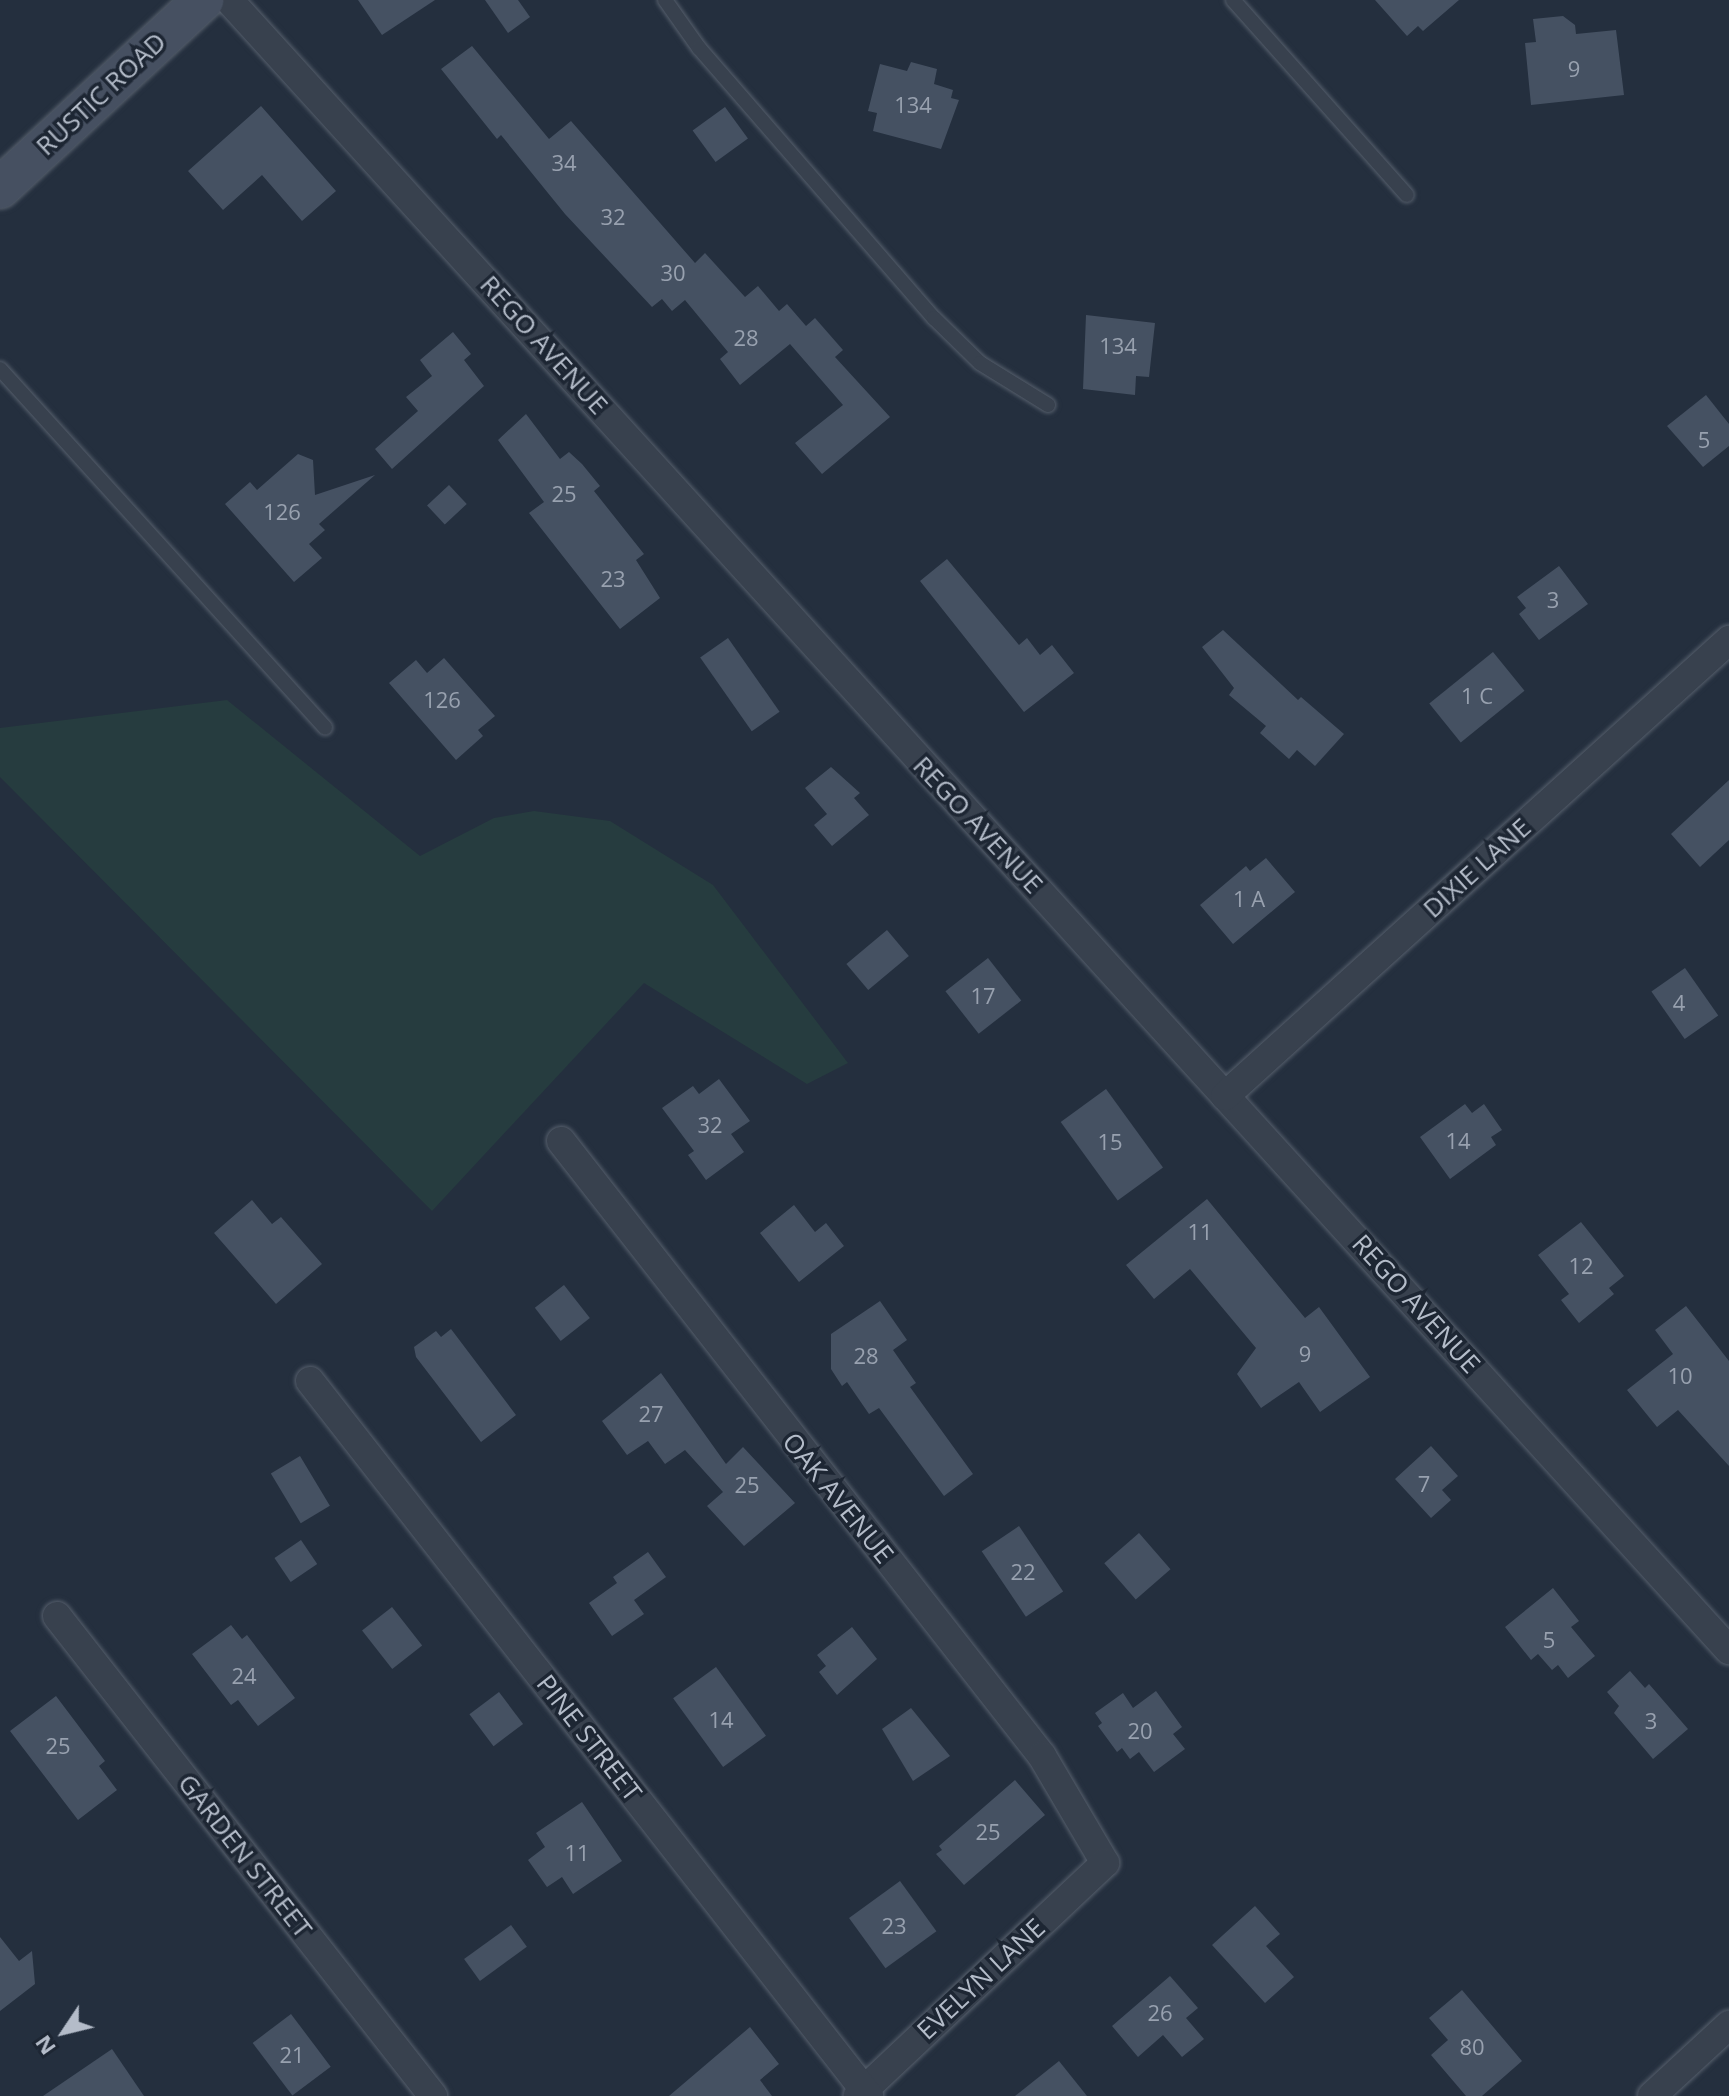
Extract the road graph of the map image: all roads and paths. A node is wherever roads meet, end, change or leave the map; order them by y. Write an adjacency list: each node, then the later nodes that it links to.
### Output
1 (203, 0): 5 (street, RUSTIC ROAD)
2 (229, 0): 11 (street, REGO AVENUE)
3 (665, 0): 8 (lane)
4 (1233, 0): 6 (lane)
5 (0, 188)
6 (1407, 195)
7 (0, 369): 10 (lane)
8 (1048, 405)
9 (1729, 640): 11 (street, DIXIE LANE)
10 (325, 727)
11 (1225, 1096): 15 (street, REGO AVENUE)
12 (561, 1141): 16 (street, OAK AVENUE)
13 (310, 1381): 18 (street, PINE STREET)
14 (57, 1616): 19 (street, GARDEN STREET)
15 (1729, 1650)
16 (1105, 1863): 18 (street, EVELYN LANE)
17 (1729, 2025): 20 (street)
18 (864, 2094)
19 (433, 2096)
20 (1652, 2096)

